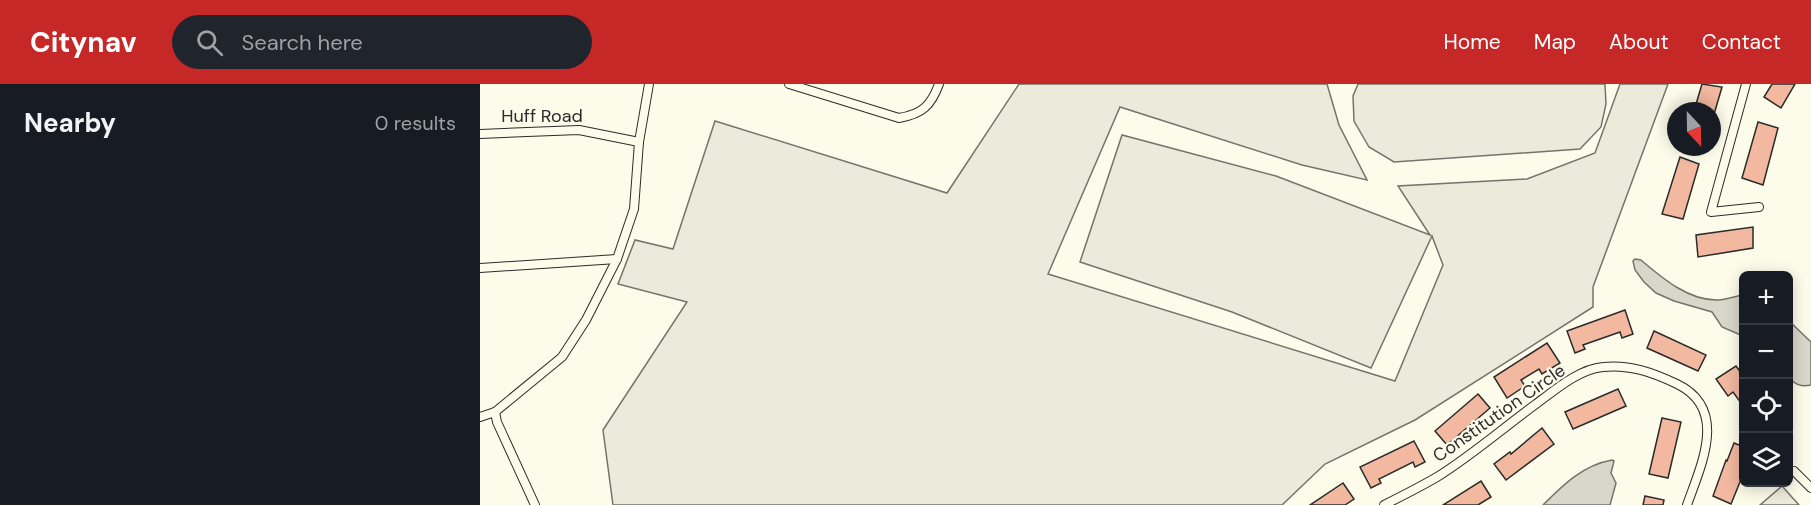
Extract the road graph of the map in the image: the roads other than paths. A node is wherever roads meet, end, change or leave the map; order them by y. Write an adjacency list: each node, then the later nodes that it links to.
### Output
1 (649, 84): 6 (street)
2 (789, 84): 3 (street)
3 (939, 84)
4 (1746, 84): 7 (street)
5 (480, 134): 6 (street, Huff Road)
6 (639, 142): 8 (street)
7 (1759, 207)
8 (616, 259): 9 (street); 10 (street)
9 (480, 268)
10 (495, 412): 11 (street); 14 (street)
11 (480, 417)
12 (1794, 471): 13 (street)
13 (1811, 488)
14 (534, 505)
15 (1384, 505): 16 (street, Constitution Circle)
16 (1687, 505)

